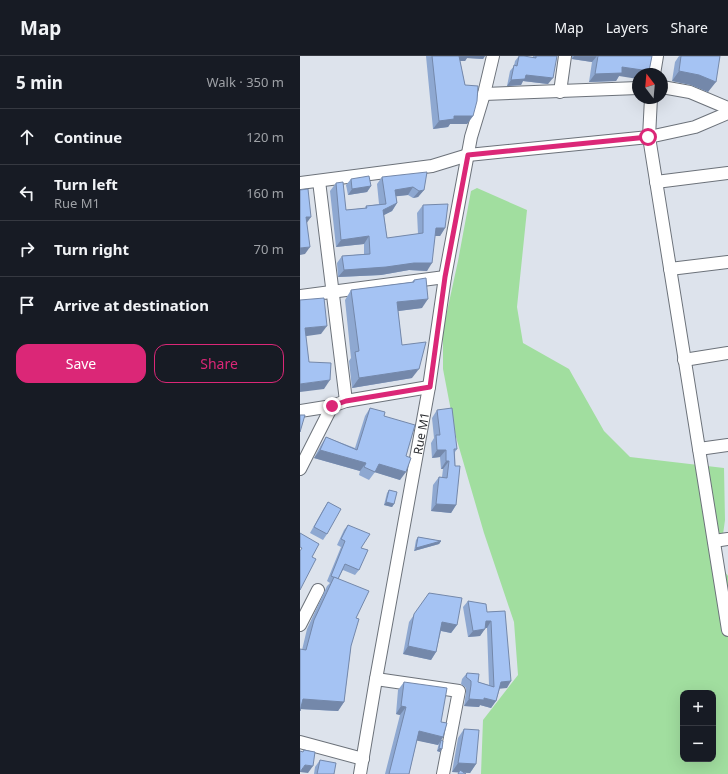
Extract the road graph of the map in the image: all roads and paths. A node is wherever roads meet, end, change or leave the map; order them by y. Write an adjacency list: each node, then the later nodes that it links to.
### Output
1 (493, 56): 8 (street, Rue M1)
2 (565, 56): 7 (street)
3 (657, 56): 4 (street)
4 (655, 68)
5 (632, 88): 7 (street)
6 (668, 88): 10 (street)
7 (560, 92): 8 (street)
8 (484, 94): 13 (street, Rue M1)
9 (651, 104): 12 (street)
10 (728, 108)
11 (728, 113): 12 (street)
12 (648, 137): 13 (street); 16 (street)
13 (468, 155): 15 (street); 20 (street, Rue M1)
14 (728, 173): 16 (street)
15 (319, 181): 17 (street); 21 (street)
16 (656, 182): 19 (street)
17 (300, 183)
18 (728, 262): 19 (street)
19 (670, 269): 24 (street)
20 (445, 277): 21 (street); 25 (street, Rue M1)
21 (333, 292): 22 (street); 26 (street)
22 (300, 296)
23 (728, 353): 24 (street)
24 (684, 360): 30 (street)
25 (430, 387): 26 (street); 37 (street, Rue M1)
26 (346, 401): 27 (street)
27 (332, 406): 28 (street); 31 (street)
28 (300, 411)
29 (728, 445): 30 (street)
30 (699, 449): 33 (street)
31 (300, 469)
32 (728, 539): 33 (street)
33 (714, 541): 36 (street)
34 (318, 590): 35 (street)
35 (300, 625)
36 (728, 630)
37 (376, 679): 39 (street, Rue M1); 41 (street)
38 (300, 742): 39 (street)
39 (363, 758): 40 (street, Rue M1)
40 (360, 774)
41 (443, 774)

